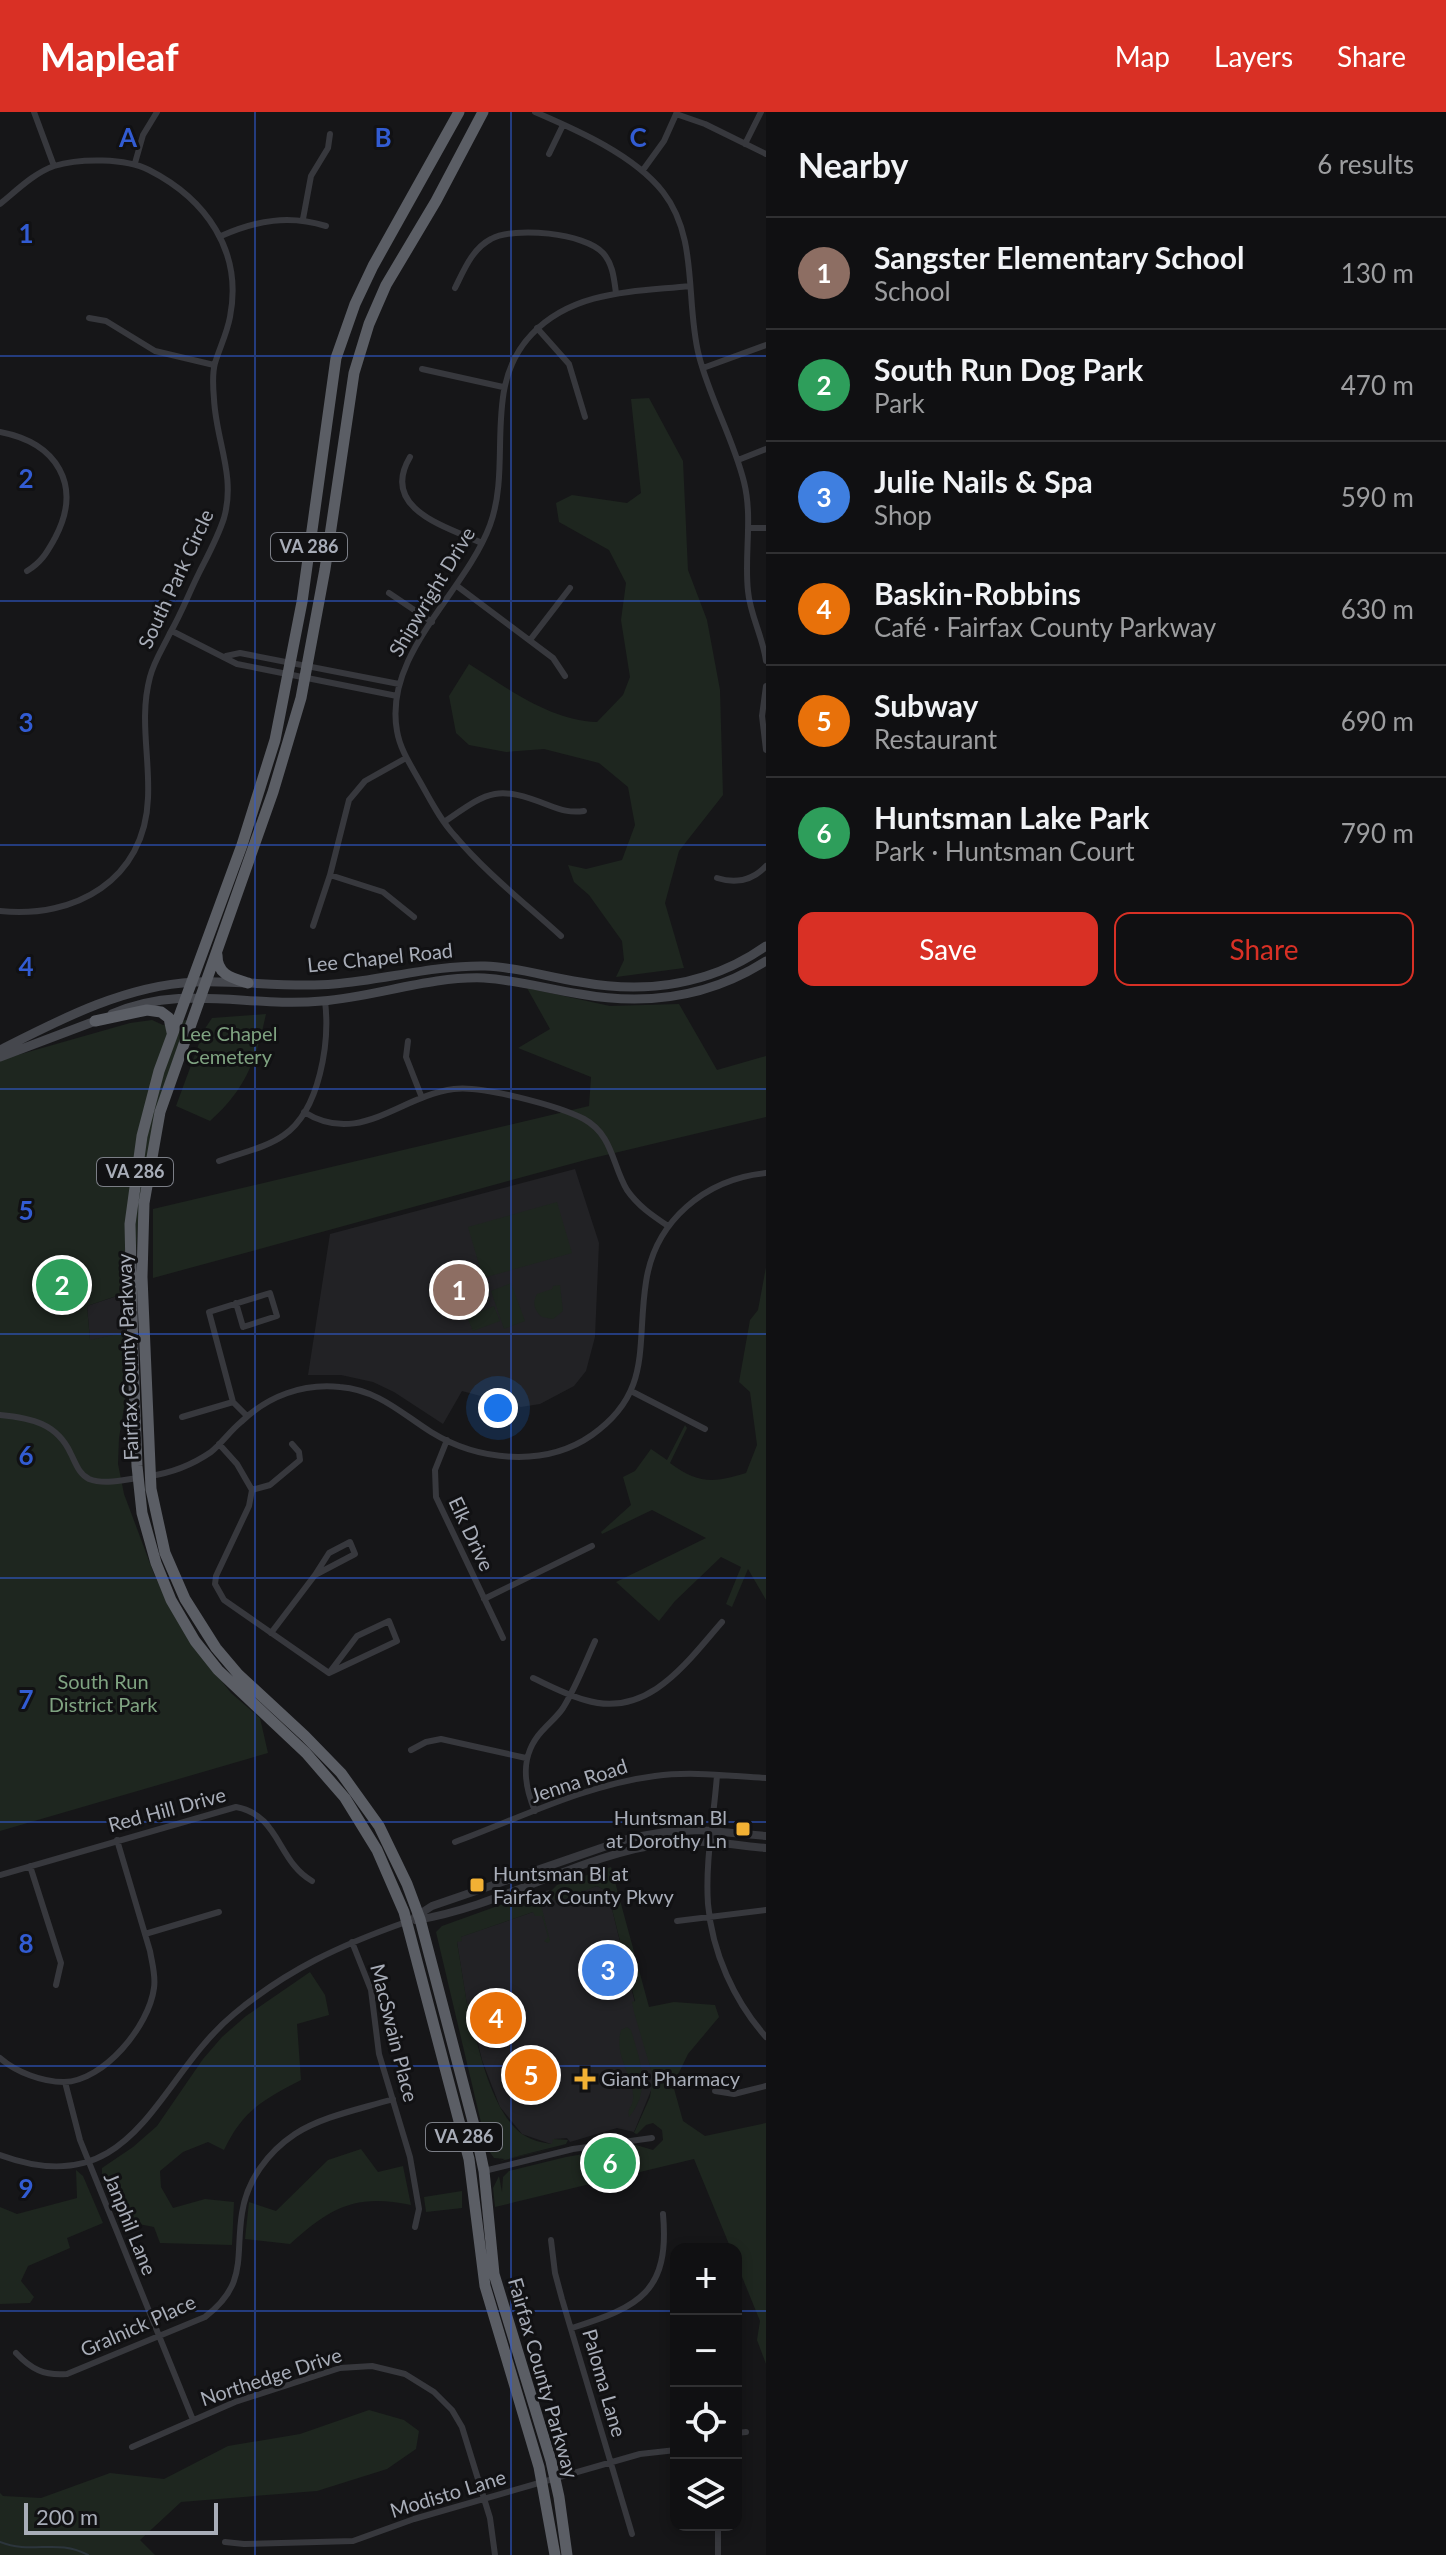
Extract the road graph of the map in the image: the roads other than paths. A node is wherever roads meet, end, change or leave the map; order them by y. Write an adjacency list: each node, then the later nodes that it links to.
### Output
1 (34, 112): 14 (street)
2 (157, 112): 13 (street)
3 (459, 112): 49 (highway, Fairfax County Parkway / VA 286)
4 (483, 112): 48 (highway, Fairfax County Parkway / VA 286)
5 (535, 112): 8 (street)
6 (761, 112): 10 (street)
7 (677, 113): 10 (street); 15 (street)
8 (563, 125): 11 (street); 15 (street)
9 (330, 134): 17 (street)
10 (745, 144): 12 (street)
11 (549, 154)
12 (766, 154)
13 (135, 163): 14 (street, South Park Circle); 19 (street, South Park Circle)
14 (54, 166): 16 (street, South Park Circle)
15 (643, 170): 20 (street)
16 (0, 204)
17 (303, 219): 18 (street); 19 (street)
18 (326, 226)
19 (221, 236): 26 (street, South Park Circle)
20 (690, 286): 22 (street, Shipwright Drive); 27 (street)
21 (455, 288): 22 (street)
22 (616, 293): 24 (street, Shipwright Drive)
23 (89, 318): 26 (street)
24 (537, 328): 29 (street, Shipwright Drive); 30 (street)
25 (766, 345): 27 (street)
26 (214, 365): 44 (street, South Park Circle)
27 (703, 368): 34 (street)
28 (422, 369): 29 (street)
29 (503, 387): 37 (street, Shipwright Drive)
30 (585, 417)
31 (0, 432): 38 (street)
32 (766, 449): 34 (street)
33 (410, 457): 37 (street)
34 (738, 460): 35 (street)
35 (748, 528): 36 (street); 43 (street)
36 (766, 528)
37 (482, 543): 39 (street, Shipwright Drive)
38 (27, 571)
39 (457, 586): 42 (street, Shipwright Drive); 45 (street)
40 (570, 588): 45 (street)
41 (389, 593): 42 (street)
42 (432, 622): 52 (street, Shipwright Drive)
43 (763, 630): 47 (street)
44 (172, 631): 46 (street); 62 (street, South Park Circle)
45 (530, 640): 50 (street)
46 (225, 656): 49 (street); 49 (street)
47 (766, 661)
48 (308, 666): 49 (street); 51 (highway, Fairfax County Parkway / VA 286); 52 (street)
49 (290, 669): 51 (street); 70 (highway, Fairfax County Parkway / VA 286)
50 (565, 676)
51 (306, 678): 54 (street); 66 (highway, Fairfax County Parkway / VA 286)
52 (399, 684): 54 (street, Shipwright Drive)
53 (766, 686): 55 (street)
54 (397, 696): 56 (street, Shipwright Drive)
55 (766, 750)
56 (406, 758): 58 (street, Shipwright Drive); 60 (street)
57 (584, 811): 58 (street)
58 (444, 822): 65 (street, Shipwright Drive)
59 (766, 866): 61 (street)
60 (330, 875): 63 (street); 64 (street)
61 (717, 878)
62 (0, 911)
63 (414, 917)
64 (313, 926)
65 (561, 936)
66 (218, 945): 71 (highway, Fairfax County Parkway / VA 286); 72 (highway)
67 (766, 946): 69 (main road, Lee Chapel Road)
68 (766, 961): 73 (main road, Lee Chapel Road)
69 (525, 970): 72 (main road, Lee Chapel Road); 73 (main road)
70 (191, 982): 71 (main road, Lee Chapel Road); 74 (highway, Fairfax County Parkway / VA 286); 79 (main road, Lee Chapel Road)
71 (205, 982): 72 (main road, Lee Chapel Road); 74 (highway, Fairfax County Parkway / VA 286)
72 (248, 983)
73 (522, 983): 75 (main road, Lee Chapel Road)
74 (193, 996): 75 (main road, Lee Chapel Road); 76 (main road, Lee Chapel Road); 77 (highway, Fairfax County Parkway / VA 286); 96 (highway, Fairfax County Parkway / VA 286)
75 (325, 1001): 82 (street)
76 (95, 1021): 77 (highway); 80 (main road, Lee Chapel Road)
77 (171, 1039): 96 (highway, Fairfax County Parkway / VA 286)
78 (408, 1041): 81 (street)
79 (0, 1050)
80 (0, 1057)
81 (422, 1098): 82 (street); 85 (street)
82 (304, 1112): 83 (street)
83 (219, 1161)
84 (766, 1173): 85 (street)
85 (668, 1226): 87 (street)
86 (236, 1303): 86 (street); 88 (street)
87 (631, 1391): 92 (street); 93 (street)
88 (233, 1402): 90 (street); 91 (street)
89 (0, 1415): 96 (street)
90 (247, 1416): 93 (street); 94 (street)
91 (182, 1417)
92 (705, 1429)
93 (447, 1440): 100 (street, Elk Drive)
94 (219, 1444): 96 (street); 97 (street)
95 (292, 1444): 97 (street)
96 (144, 1477): 124 (highway, Fairfax County Parkway / VA 286); 126 (highway, Fairfax County Parkway / VA 286)
97 (252, 1490): 102 (street)
98 (592, 1546): 100 (street)
99 (315, 1575): 99 (street); 102 (street)
100 (484, 1599): 103 (street, Elk Drive)
101 (722, 1622): 107 (street)
102 (271, 1633): 105 (street)
103 (503, 1638)
104 (595, 1641): 107 (street)
105 (329, 1673): 105 (street)
106 (533, 1678): 107 (street)
107 (570, 1695): 109 (street)
108 (411, 1750): 109 (street)
109 (526, 1758): 112 (street)
110 (717, 1775): 111 (street, Jenna Road); 112 (street, Jenna Road); 113 (street)
111 (766, 1778)
112 (535, 1811): 116 (street, Jenna Road)
113 (713, 1831): 114 (street); 117 (street); 124 (street)
114 (766, 1836)
115 (117, 1840): 119 (street, Red Hill Drive); 121 (street, Red Hill Drive); 128 (street)
116 (455, 1842)
117 (712, 1843): 118 (street); 124 (street); 125 (street)
118 (766, 1848)
119 (30, 1866): 120 (street, Red Hill Drive); 130 (street)
120 (0, 1875)
121 (312, 1881)
122 (766, 1910): 125 (street)
123 (219, 1912): 128 (street)
124 (419, 1917): 126 (street); 140 (highway, Fairfax County Parkway / VA 286)
125 (710, 1917): 127 (street); 131 (street)
126 (407, 1921): 129 (street); 153 (highway, Fairfax County Parkway / VA 286)
127 (677, 1921)
128 (145, 1934): 133 (street)
129 (352, 1942): 136 (street, MacSwain Place); 139 (street)
130 (56, 1985)
131 (766, 2037)
132 (0, 2058): 133 (street)
133 (65, 2082): 139 (street, Janphil Lane)
134 (766, 2086): 135 (street)
135 (715, 2091)
136 (393, 2099): 142 (street, MacSwain Place); 145 (street, Gralnick Place)
137 (652, 2138): 140 (street)
138 (0, 2155): 139 (street)
139 (88, 2161): 145 (street, Janphil Lane)
140 (484, 2171): 153 (highway, Fairfax County Parkway / VA 286)
141 (663, 2214): 144 (street)
142 (415, 2227)
143 (551, 2240): 144 (street, Paloma Lane)
144 (572, 2328): 152 (street, Paloma Lane)
145 (159, 2337): 146 (street, Gralnick Place); 147 (street, Janphil Lane)
146 (16, 2353)
147 (193, 2420): 150 (street, Northedge Drive); 154 (street, Northedge Drive)
148 (742, 2432): 149 (street)
149 (746, 2432)
150 (132, 2447)
151 (670, 2450): 152 (street, Modisto Lane)
152 (611, 2463): 153 (street, Modisto Lane); 156 (street, Paloma Lane)
153 (549, 2481): 154 (street, Modisto Lane); 159 (highway, Fairfax County Parkway / VA 286); 160 (highway, Fairfax County Parkway / VA 286)
154 (485, 2500): 157 (street, Modisto Lane); 158 (street, Northedge Drive)
155 (718, 2531): 161 (street)
156 (632, 2534)
157 (225, 2542)
158 (495, 2555)
159 (555, 2555)
160 (567, 2555)
161 (718, 2555)

